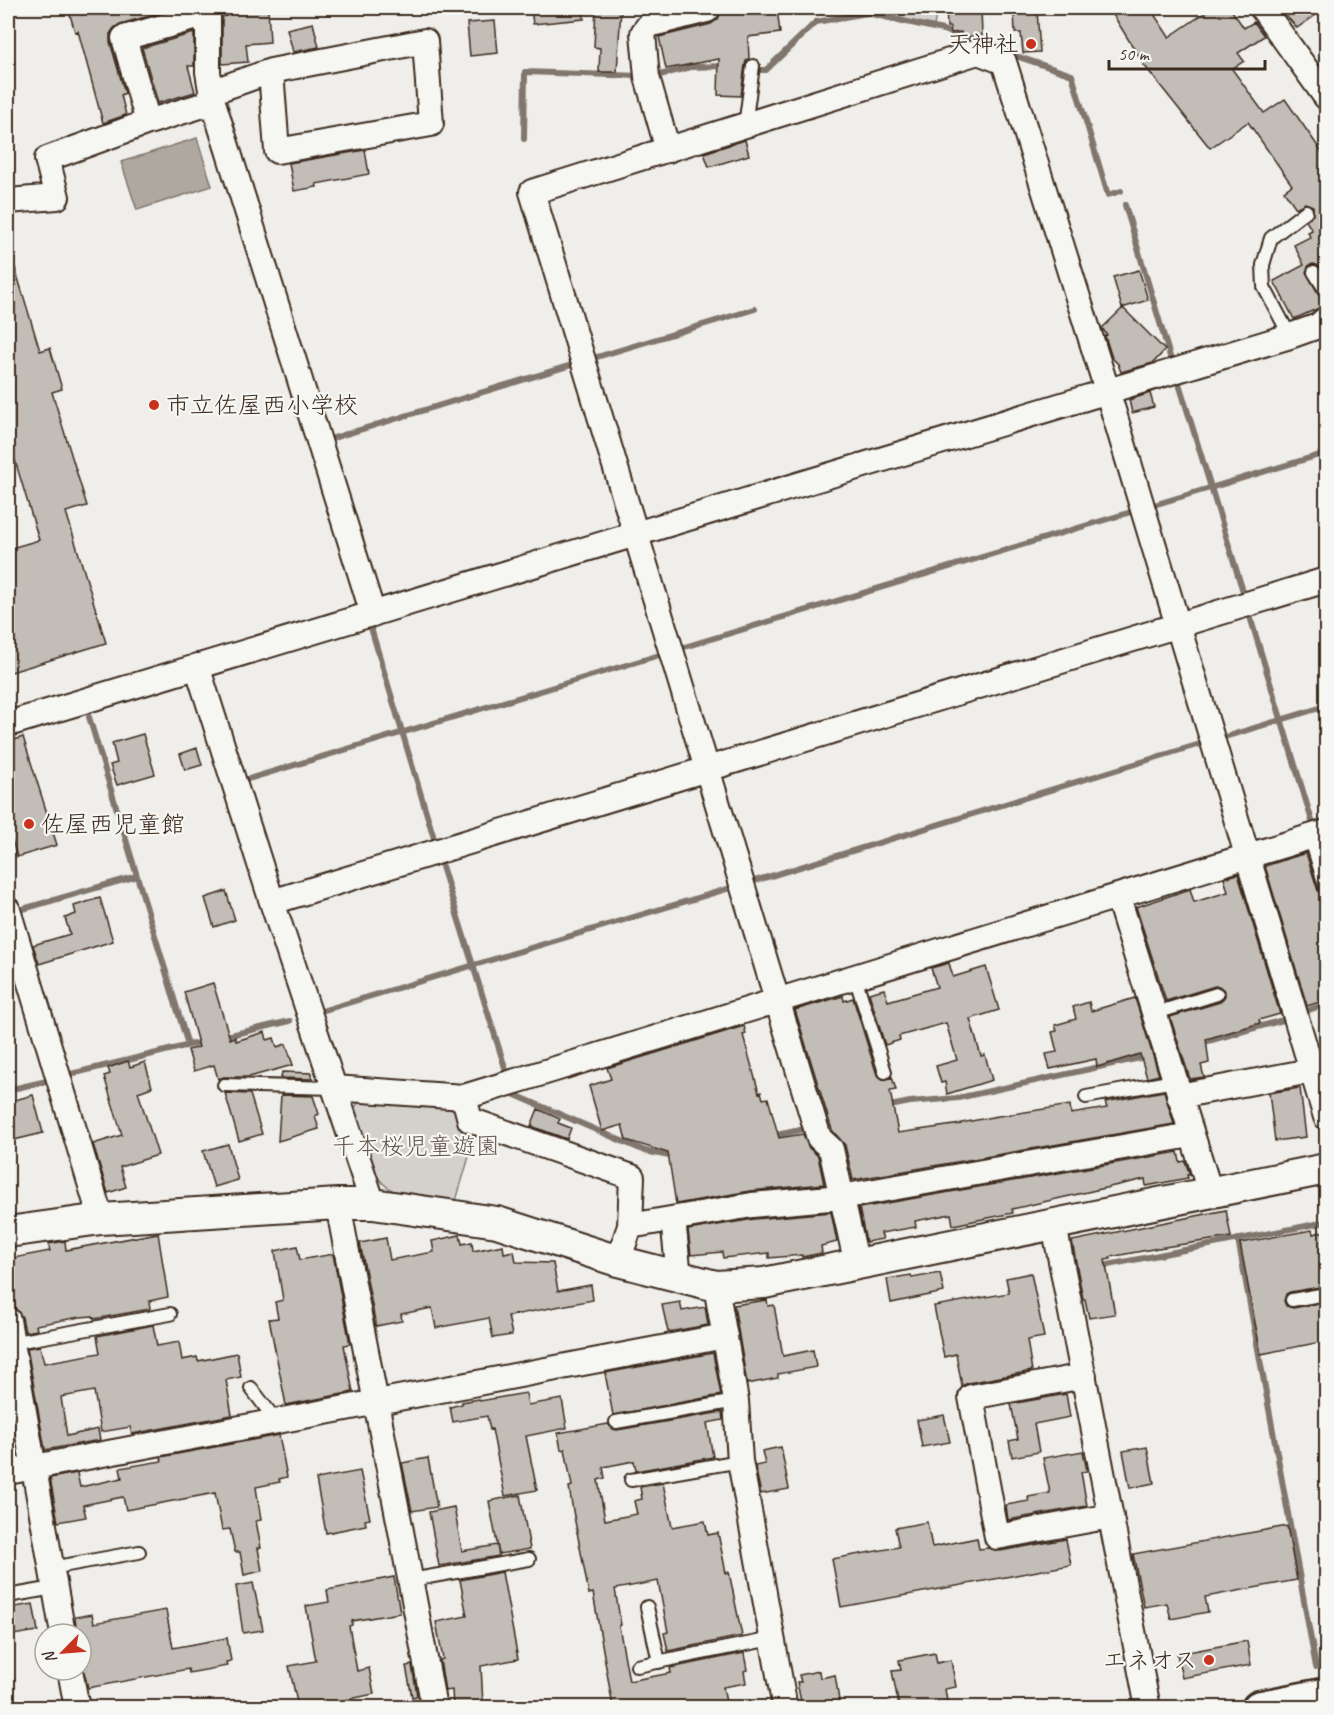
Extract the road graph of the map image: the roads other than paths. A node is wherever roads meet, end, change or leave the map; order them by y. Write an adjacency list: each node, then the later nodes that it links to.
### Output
1 (706, 8): 10 (street)
2 (1262, 8): 7 (street)
3 (207, 11): 6 (street); 8 (street)
4 (753, 66): 9 (lane)
5 (271, 72): 5 (street); 6 (street)
6 (212, 97): 8 (street); 20 (street)
7 (1326, 97)
8 (148, 122): 11 (street)
9 (745, 126): 10 (street); 17 (street)
10 (668, 150): 18 (street)
11 (8, 201)
12 (1306, 211): 16 (lane)
13 (1314, 272): 14 (lane)
14 (1326, 291)
15 (1324, 328): 16 (street)
16 (1290, 336): 17 (street)
17 (1107, 390): 18 (street); 21 (street)
18 (636, 534): 20 (street); 24 (street)
19 (1326, 580): 21 (street)
20 (372, 614): 22 (street)
21 (1178, 624): 24 (street); 26 (street)
22 (197, 666): 23 (street); 29 (street)
23 (8, 724)
24 (707, 768): 29 (street); 33 (street)
25 (1318, 834): 26 (street); 27 (lane)
26 (1247, 855): 28 (street); 35 (street)
27 (1326, 889)
28 (1118, 897): 31 (street); 34 (street)
29 (272, 902): 38 (street)
30 (9, 919): 49 (street)
31 (855, 977): 33 (street); 36 (lane)
32 (1217, 994): 34 (lane)
33 (777, 1001): 40 (street); 46 (street)
34 (1153, 1014): 39 (street)
35 (1320, 1070): 39 (street); 42 (street)
36 (885, 1072)
37 (224, 1085): 38 (lane)
38 (334, 1088): 40 (street); 48 (street)
39 (1176, 1088): 41 (lane); 43 (street)
40 (464, 1097): 52 (street)
41 (1086, 1097)
42 (1326, 1116)
43 (1191, 1135): 45 (street); 46 (street)
44 (1326, 1169): 45 (street)
45 (1210, 1192): 51 (street)
46 (841, 1197): 50 (street); 55 (street)
47 (338, 1204): 48 (street); 49 (street); 66 (street)
48 (373, 1204): 54 (street)
49 (101, 1219): 53 (street)
50 (673, 1219): 52 (street); 56 (street)
51 (1054, 1225): 55 (street); 63 (street)
52 (630, 1226): 54 (street)
53 (8, 1232)
54 (618, 1261): 56 (street)
55 (857, 1265): 57 (street)
56 (679, 1277): 57 (street)
57 (716, 1286): 62 (street)
58 (1326, 1294): 59 (lane)
59 (1292, 1300)
60 (170, 1314): 61 (lane)
61 (9, 1332): 70 (street)
62 (725, 1336): 65 (street); 66 (street)
63 (1084, 1376): 73 (street); 73 (street)
64 (251, 1388): 67 (lane)
65 (736, 1401): 68 (lane); 69 (street)
66 (375, 1404): 67 (street); 77 (street)
67 (277, 1422): 70 (street)
68 (616, 1422)
69 (740, 1461): 72 (lane); 81 (street)
70 (32, 1467): 71 (street); 76 (street)
71 (8, 1472)
72 (631, 1480)
73 (1111, 1516): 89 (street)
74 (139, 1552): 76 (lane)
75 (529, 1559): 77 (lane)
76 (53, 1578): 78 (lane); 80 (street)
77 (411, 1580): 87 (street)
78 (8, 1596)
79 (647, 1607): 82 (lane)
80 (61, 1622)
81 (772, 1639): 82 (lane); 88 (street)
82 (659, 1662): 83 (lane)
83 (637, 1666)
84 (72, 1682): 86 (street)
85 (1326, 1695): 90 (highway)
86 (76, 1707)
87 (434, 1707)
88 (785, 1707)
89 (1148, 1707)
90 (1259, 1707)

